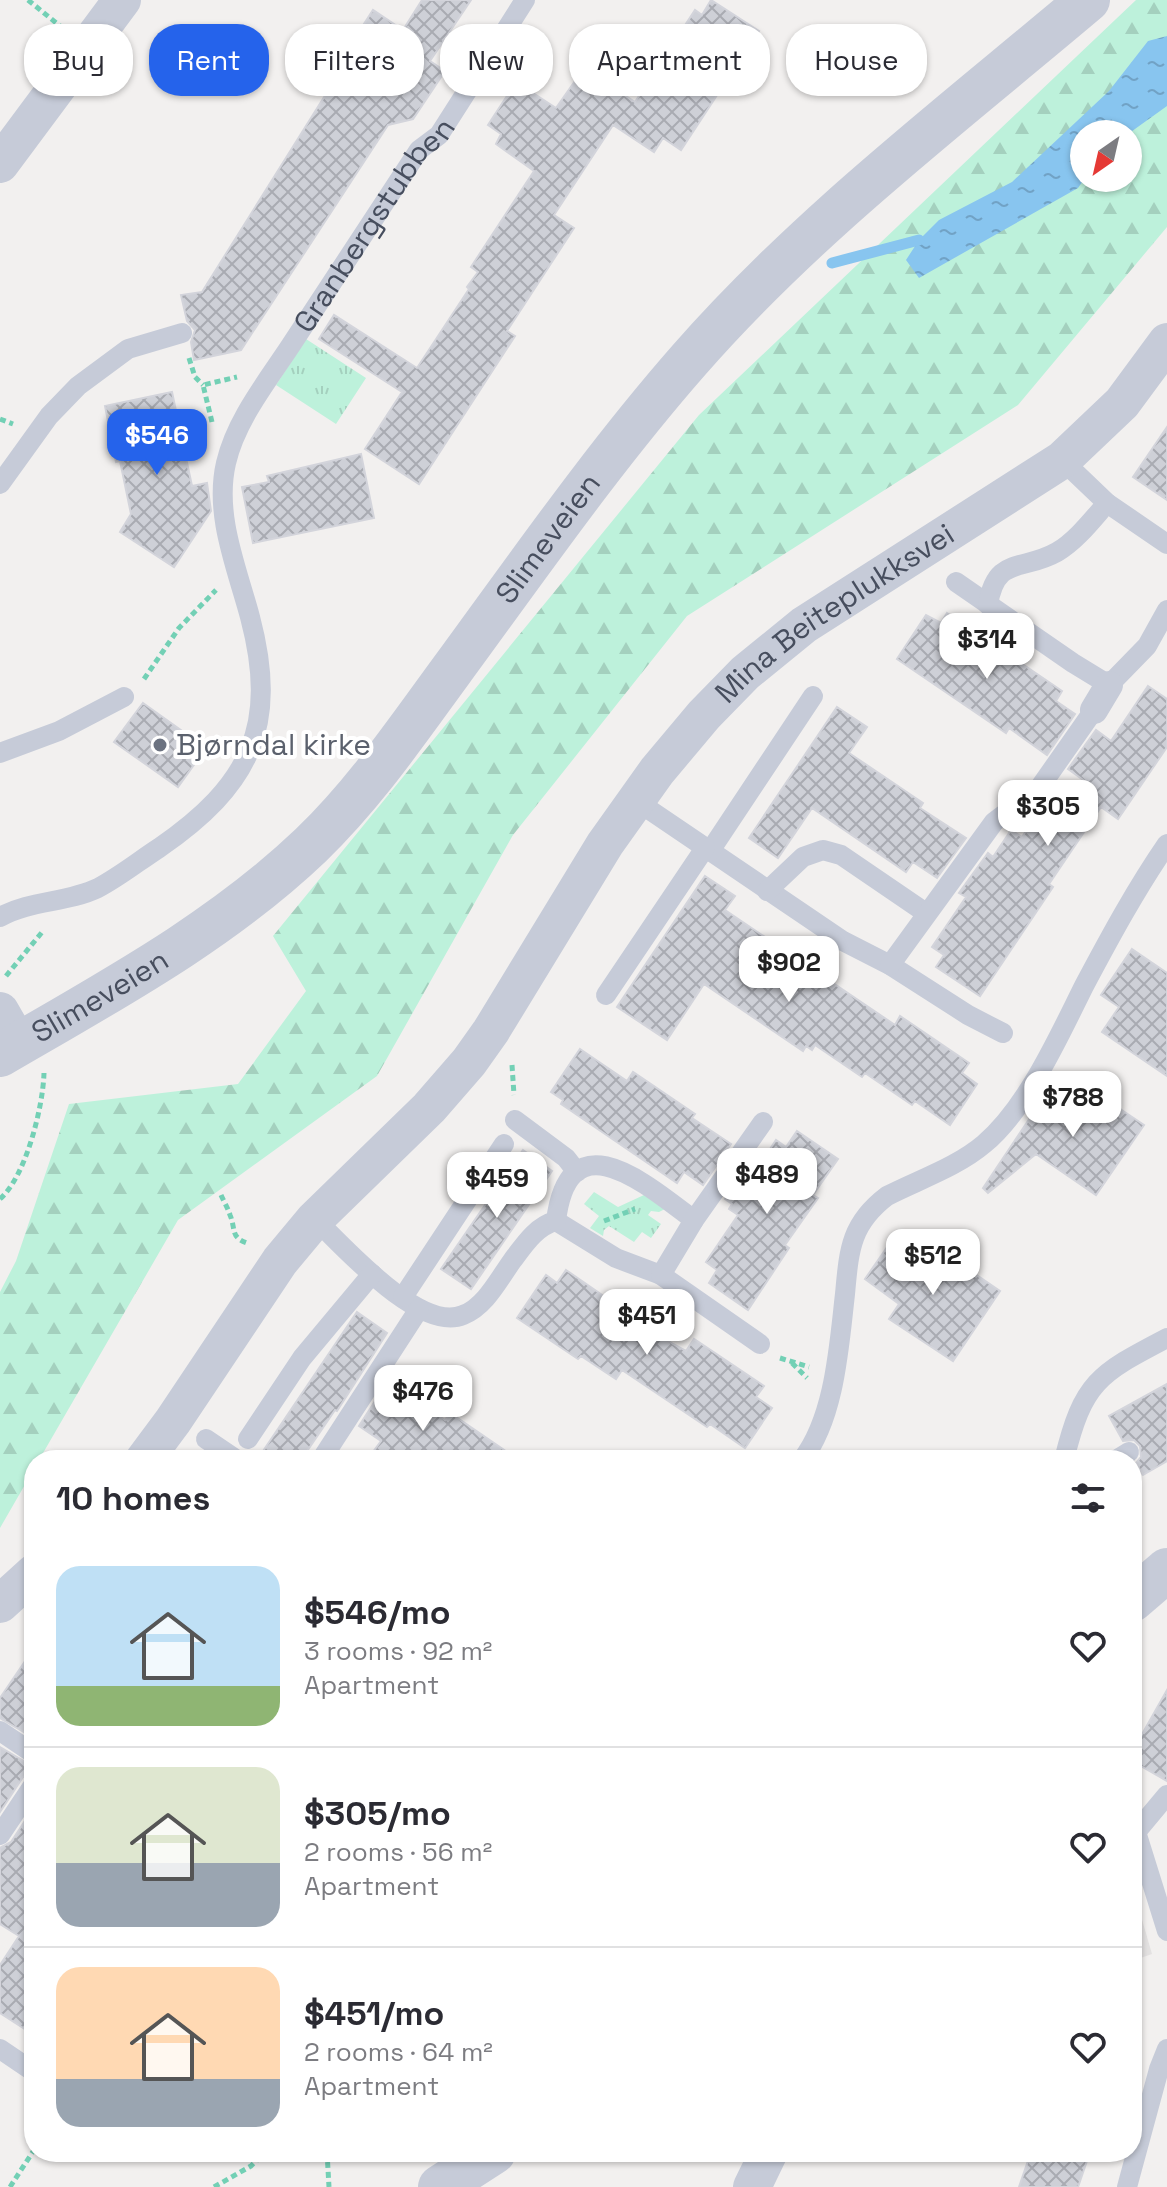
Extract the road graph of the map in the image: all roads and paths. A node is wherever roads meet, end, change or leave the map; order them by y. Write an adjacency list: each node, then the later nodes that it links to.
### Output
1 (122, 0): 4 (street)
2 (525, 0): 13 (lane, Granbergstubben)
3 (1088, 0): 33 (street, Slimeveien)
4 (0, 164)
5 (182, 333): 10 (lane)
6 (1167, 342): 9 (street, Mina Beiteplukksvei)
7 (192, 365): 8 (path)
8 (203, 385)
9 (1062, 460): 11 (lane); 22 (street, Mina Beiteplukksvei)
10 (0, 484)
11 (1107, 503): 12 (lane); 15 (lane)
12 (1167, 544)
13 (236, 569): 19 (path); 26 (lane, Granbergstubben)
14 (956, 582): 15 (lane, Mina Beiteplukksvei)
15 (988, 605): 17 (lane, Mina Beiteplukksvei)
16 (1167, 610): 17 (lane)
17 (1109, 685): 20 (street)
18 (813, 696): 24 (lane)
19 (124, 697): 21 (lane)
20 (1094, 710): 27 (lane)
21 (0, 753)
22 (635, 800): 24 (lane); 41 (street, Mina Beiteplukksvei)
23 (1167, 844): 51 (lane)
24 (707, 850): 25 (lane); 31 (lane)
25 (767, 891): 27 (lane); 29 (lane)
26 (58, 900): 28 (lane, Granbergstubben); 30 (path)
27 (926, 913): 29 (lane)
28 (0, 917)
29 (890, 965): 32 (lane)
30 (0, 982)
31 (606, 995)
32 (1003, 1033)
33 (12, 1037): 40 (path)
34 (515, 1120): 37 (lane)
35 (763, 1122): 42 (lane)
36 (504, 1144): 48 (lane)
37 (577, 1172): 39 (lane); 43 (lane)
38 (221, 1195): 45 (path)
39 (660, 1195): 42 (lane); 44 (path)
40 (0, 1199)
41 (315, 1219): 45 (street, Mina Beiteplukksvei); 46 (lane)
42 (694, 1220): 47 (lane)
43 (556, 1221): 44 (lane); 48 (lane)
44 (589, 1240): 47 (lane)
45 (280, 1261): 54 (street, Mina Beiteplukksvei)
46 (372, 1274): 48 (lane); 53 (lane)
47 (661, 1275): 50 (lane)
48 (411, 1303): 56 (lane)
49 (1167, 1338): 58 (lane)
50 (760, 1344): 51 (path)
51 (834, 1370): 57 (lane)
52 (206, 1439): 55 (lane)
53 (248, 1439)
54 (151, 1450)
55 (222, 1450)
56 (334, 1450)
57 (808, 1450)
58 (1067, 1450)
59 (1167, 1570): 61 (street)
60 (24, 1582): 62 (street)
61 (1142, 1591)
62 (0, 1604)
63 (0, 1731): 64 (lane)
64 (24, 1747)
65 (1167, 1795): 67 (lane)
66 (24, 1799): 68 (lane)
67 (1142, 1818)
68 (0, 1835)
69 (1142, 1851): 70 (lane)
70 (1167, 1931)
71 (0, 2049): 73 (lane)
72 (1167, 2049): 74 (lane)
73 (24, 2065)
74 (1142, 2132)
75 (26, 2162): 81 (path)
76 (254, 2162): 82 (path)
77 (328, 2162): 83 (path)
78 (479, 2162): 84 (street)
79 (764, 2162): 85 (street)
80 (1134, 2162): 86 (lane)
81 (10, 2187)
82 (214, 2187)
83 (329, 2187)
84 (440, 2187)
85 (752, 2187)
86 (1127, 2187)

